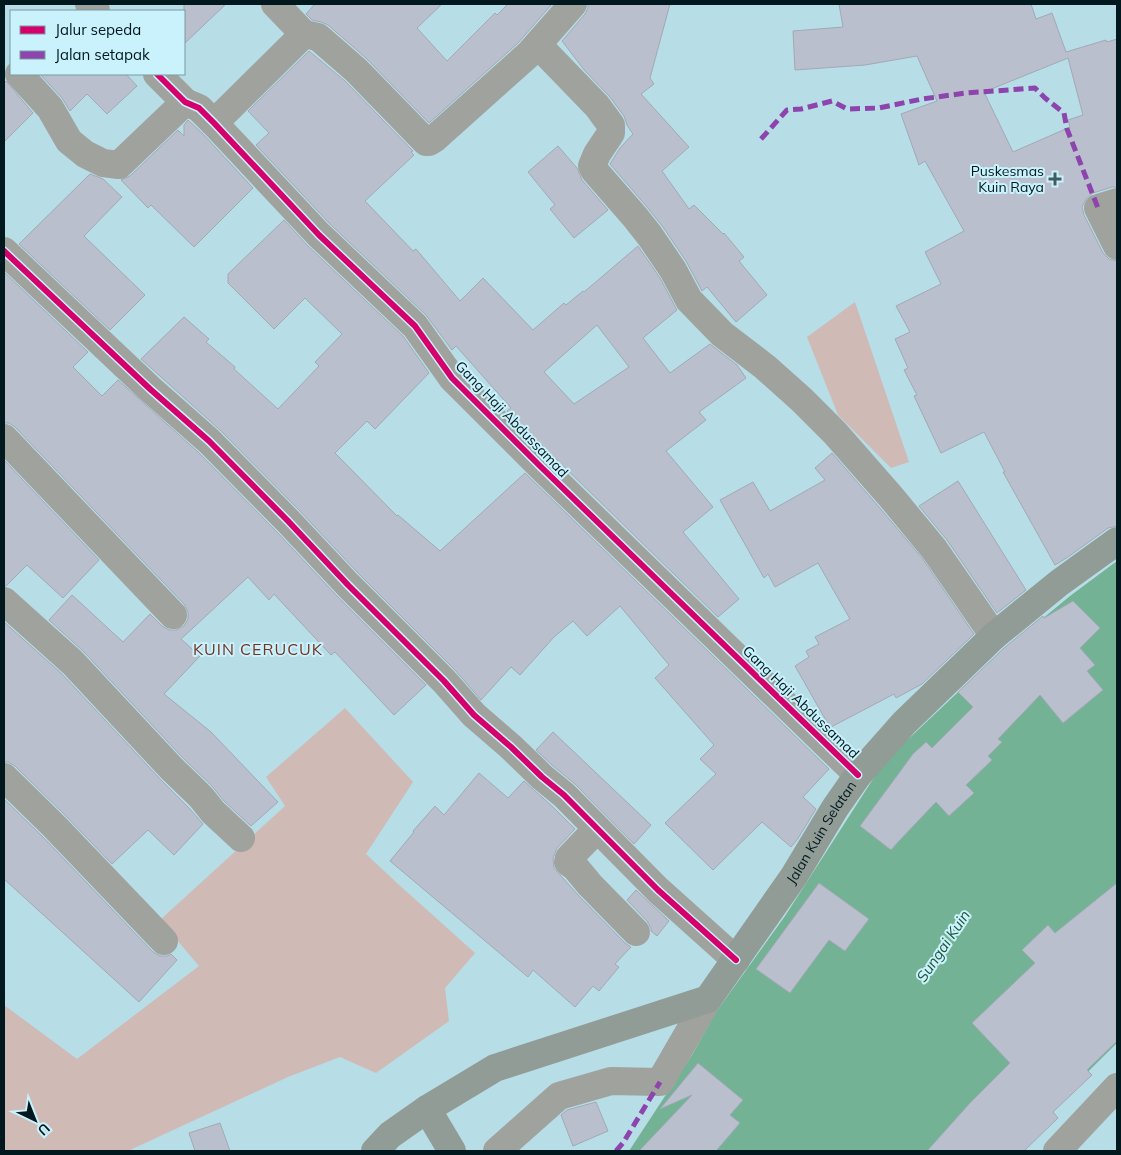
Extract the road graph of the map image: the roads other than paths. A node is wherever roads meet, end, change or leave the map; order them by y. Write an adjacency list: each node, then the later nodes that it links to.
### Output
1 (274, 4): 3 (street)
2 (573, 4): 4 (street)
3 (304, 34): 4 (street); 8 (street)
4 (538, 45): 16 (street)
5 (20, 75): 7 (street)
6 (158, 75): 7 (street, Gang Haji Abdussamad)
7 (185, 102): 8 (street, Gang Haji Abdussamad)
8 (214, 123): 17 (street, Gang Haji Abdussamad)
9 (1117, 202): 10 (street)
10 (1117, 246)
11 (4, 251): 19 (street)
12 (4, 438): 15 (street)
13 (1117, 541): 16 (main road, Jalan Kuin Selatan)
14 (4, 601): 20 (street)
15 (174, 615)
16 (994, 636): 17 (main road, Jalan Kuin Selatan)
17 (858, 775): 23 (main road, Jalan Kuin Selatan)
18 (4, 777): 22 (street)
19 (597, 829): 21 (street); 23 (street)
20 (241, 838)
21 (636, 932)
22 (164, 941)
23 (736, 960): 24 (main road, Jalan Kuin Selatan)
24 (708, 999): 26 (main road); 29 (street, Jalan Kuin Selatan)
25 (1117, 1088): 30 (street)
26 (427, 1109): 27 (main road); 28 (main road)
27 (375, 1151)
28 (452, 1151)
29 (497, 1151)
30 (1056, 1151)

